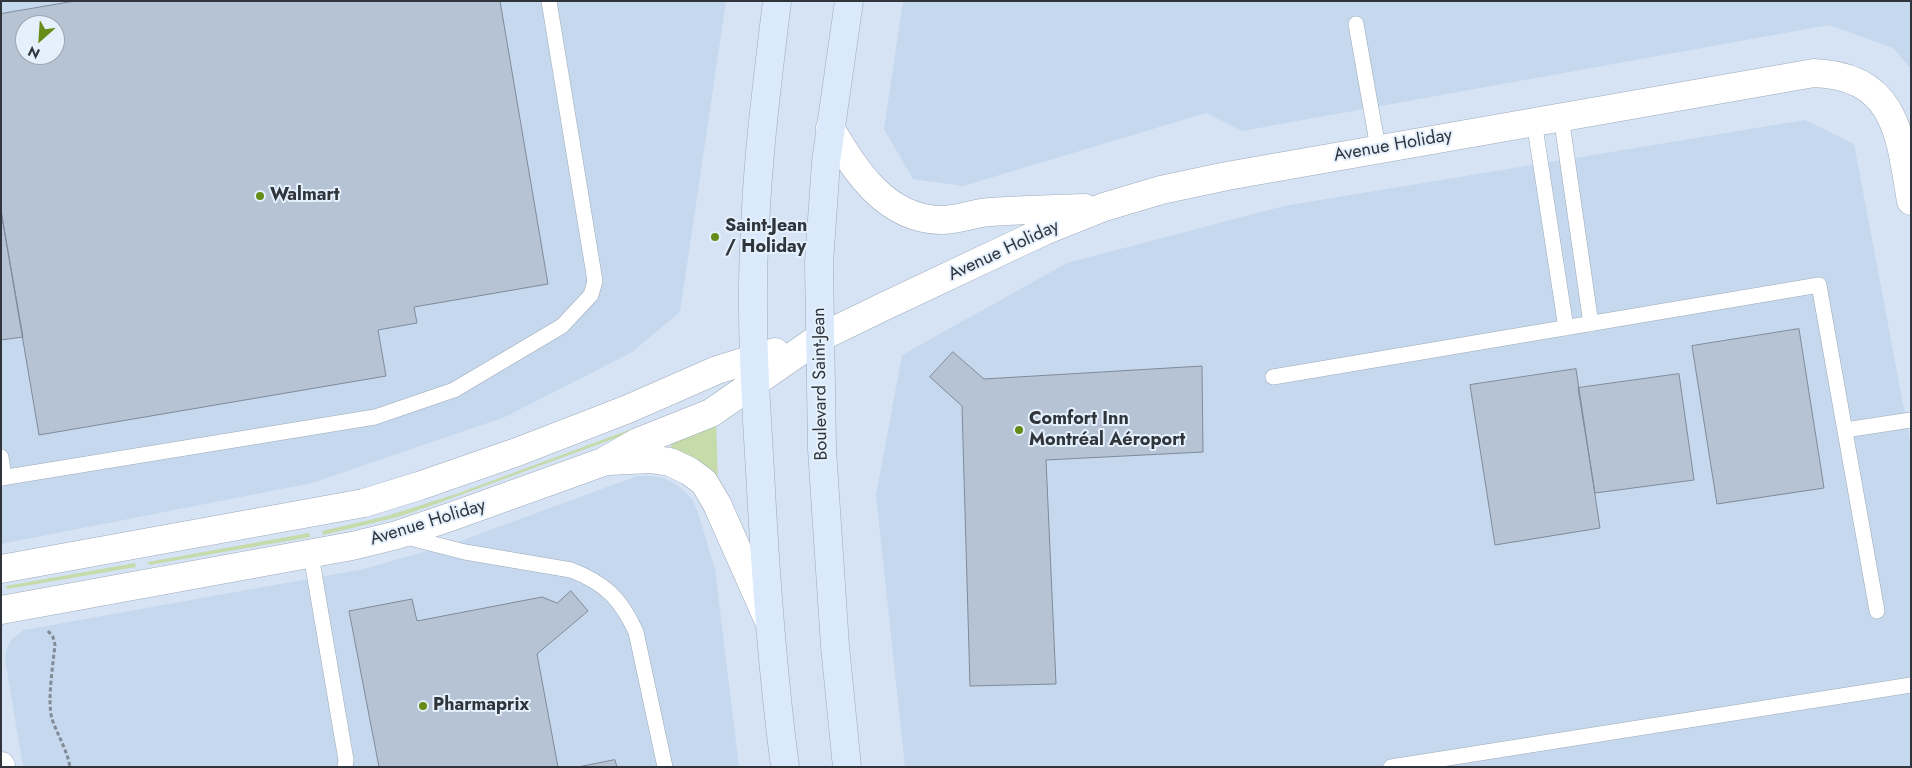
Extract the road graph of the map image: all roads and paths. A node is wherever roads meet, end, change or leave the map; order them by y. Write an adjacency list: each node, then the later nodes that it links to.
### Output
1 (549, 1): 20 (lane)
2 (777, 1): 14 (main road)
3 (849, 1): 7 (main road, Boulevard Saint-Jean)
4 (1356, 24): 8 (lane)
5 (1562, 116): 6 (street, Avenue Holiday); 9 (street, Avenue Holiday); 11 (lane)
6 (1534, 121): 8 (street, Avenue Holiday); 12 (lane)
7 (830, 128): 10 (street); 13 (main road, Boulevard Saint-Jean)
8 (1378, 148): 10 (street, Avenue Holiday)
9 (1911, 201)
10 (1104, 207): 13 (street, Avenue Holiday)
11 (1591, 324): 12 (lane); 17 (lane)
12 (1566, 328): 15 (lane)
13 (819, 338): 14 (street, Avenue Holiday); 33 (main road, Boulevard Saint-Jean)
14 (755, 371): 19 (street, Avenue Holiday); 23 (street, Avenue Holiday); 26 (main road)
15 (1273, 378)
16 (1911, 420): 17 (lane)
17 (1845, 430): 25 (lane)
18 (1, 457): 20 (lane)
19 (603, 462): 21 (street, Avenue Holiday); 26 (street)
20 (3, 477)
21 (397, 535): 22 (street, Avenue Holiday); 31 (lane)
22 (311, 555): 24 (street, Avenue Holiday); 30 (lane)
23 (1, 569)
24 (1, 610)
25 (1877, 611)
26 (769, 621): 32 (main road)
27 (42, 627): 29 (path)
28 (1911, 685): 34 (lane)
29 (70, 767)
30 (345, 767)
31 (665, 767)
32 (785, 767)
33 (847, 767)
34 (1391, 767)

